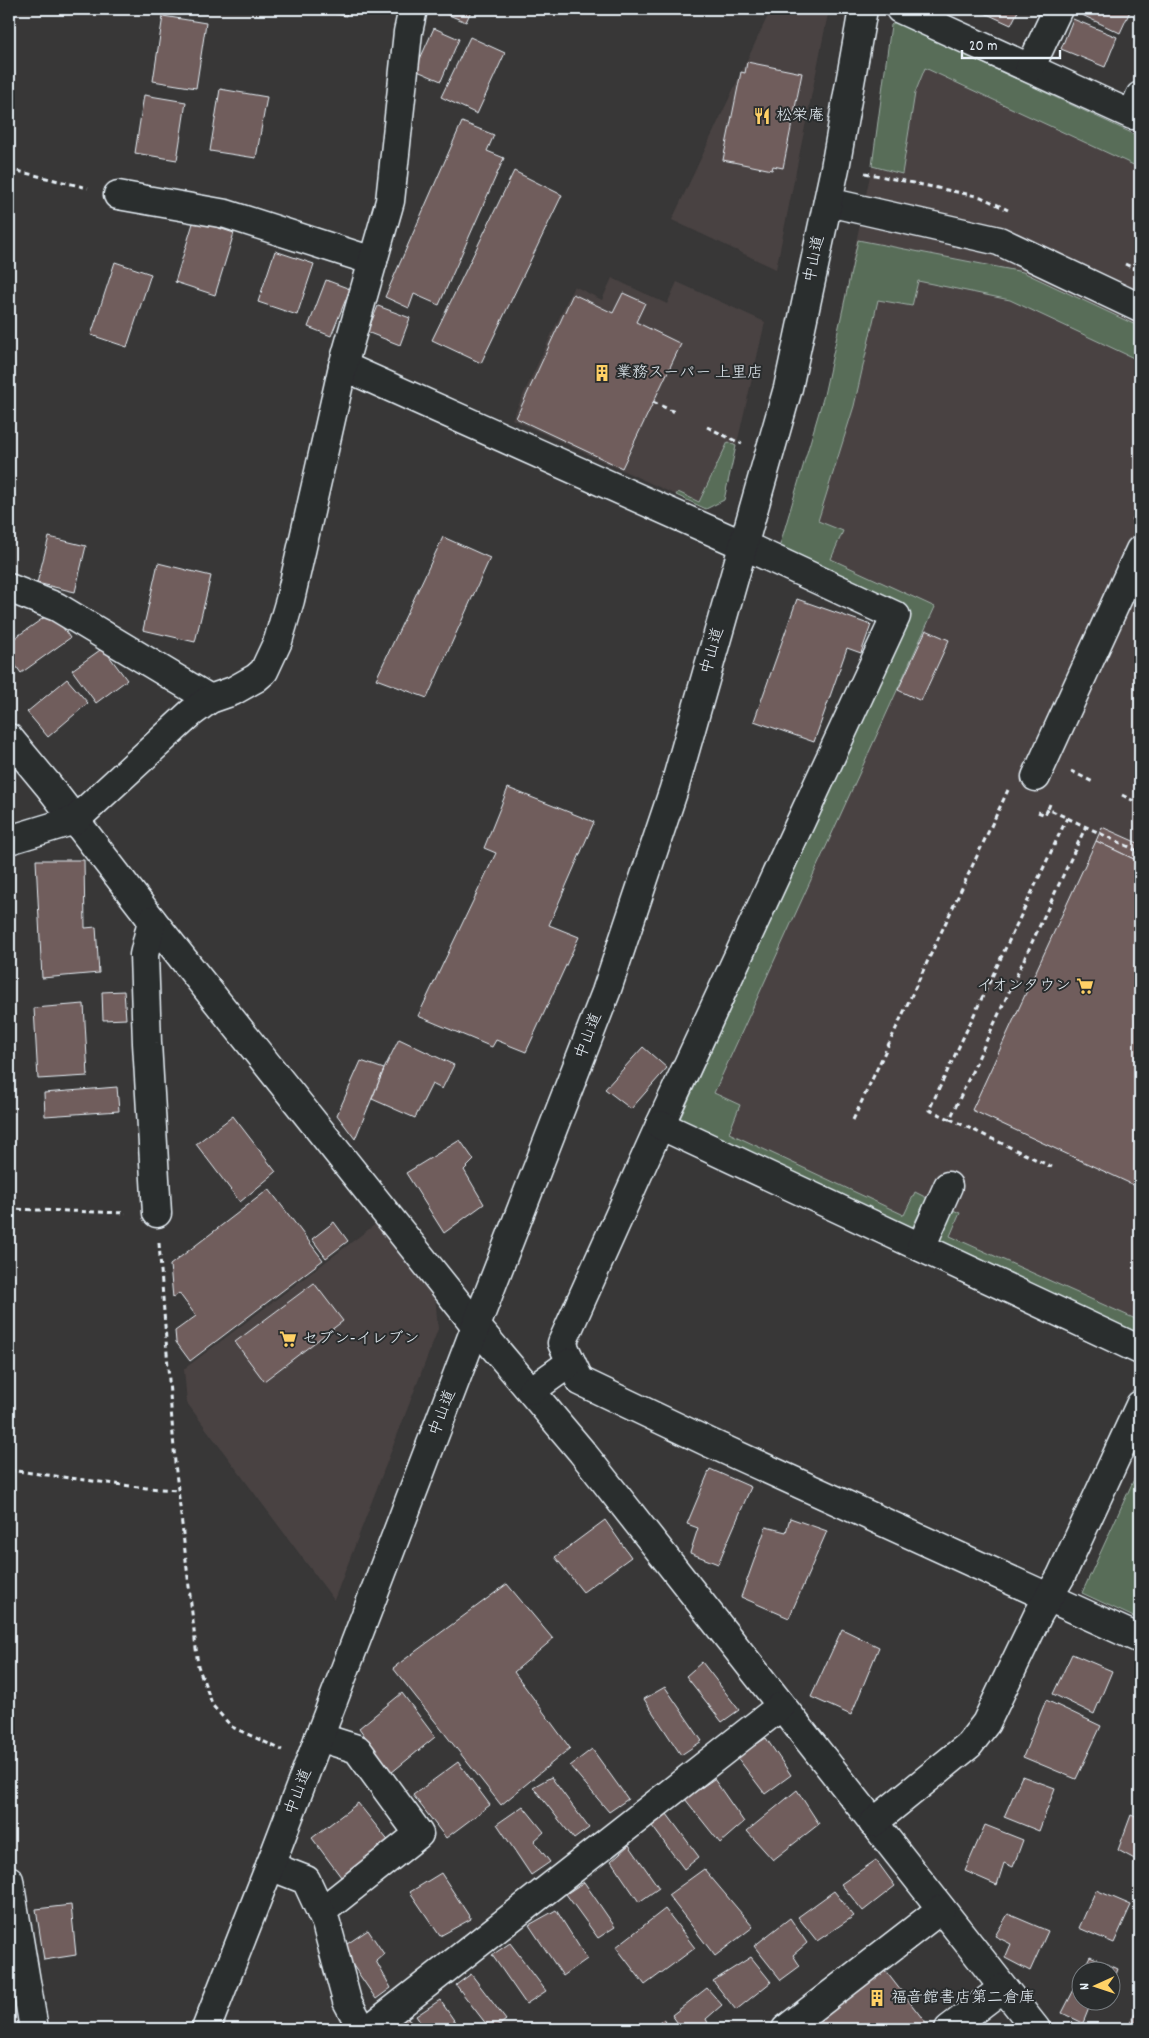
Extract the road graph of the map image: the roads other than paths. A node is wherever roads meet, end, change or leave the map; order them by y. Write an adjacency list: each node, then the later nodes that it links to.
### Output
1 (413, 9): 9 (main road)
2 (863, 9): 8 (main road, 中山道)
3 (900, 9): 5 (main road)
4 (1058, 9): 5 (main road)
5 (1030, 68): 6 (main road)
6 (1140, 96)
7 (118, 195): 9 (main road)
8 (828, 202): 10 (main road); 12 (main road, 中山道)
9 (373, 261): 11 (main road)
10 (1140, 308)
11 (343, 366): 12 (main road); 15 (main road)
12 (743, 545): 21 (main road); 25 (main road, 中山道)
13 (1140, 550): 17 (main road)
14 (9, 588): 15 (main road)
15 (210, 699): 18 (main road)
16 (9, 738): 18 (main road)
17 (1024, 779)
18 (75, 820): 19 (main road); 20 (main road)
19 (9, 840)
20 (152, 920): 23 (main road); 25 (main road)
21 (660, 1125): 24 (main road); 27 (main road)
22 (948, 1186): 24 (main road)
23 (157, 1213)
24 (921, 1247): 26 (main road)
25 (476, 1326): 28 (main road); 33 (main road, 中山道)
26 (1140, 1350)
27 (571, 1362): 28 (main road); 30 (main road)
28 (532, 1390): 32 (main road)
29 (1140, 1404): 30 (main road)
30 (1048, 1597): 31 (main road); 34 (main road)
31 (1140, 1639)
32 (781, 1706): 34 (main road); 43 (main road)
33 (320, 1737): 35 (main road, 中山道); 38 (main road)
34 (873, 1823): 37 (main road)
35 (270, 1866): 38 (main road); 41 (main road, 中山道)
36 (9, 1880): 40 (main road)
37 (941, 1909): 39 (main road); 44 (main road)
38 (321, 1912): 42 (main road)
39 (1004, 1988): 45 (main road); 46 (main road)
40 (34, 2029)
41 (206, 2029)
42 (362, 2029)
43 (369, 2029)
44 (786, 2029)
45 (949, 2029)
46 (1036, 2029)

